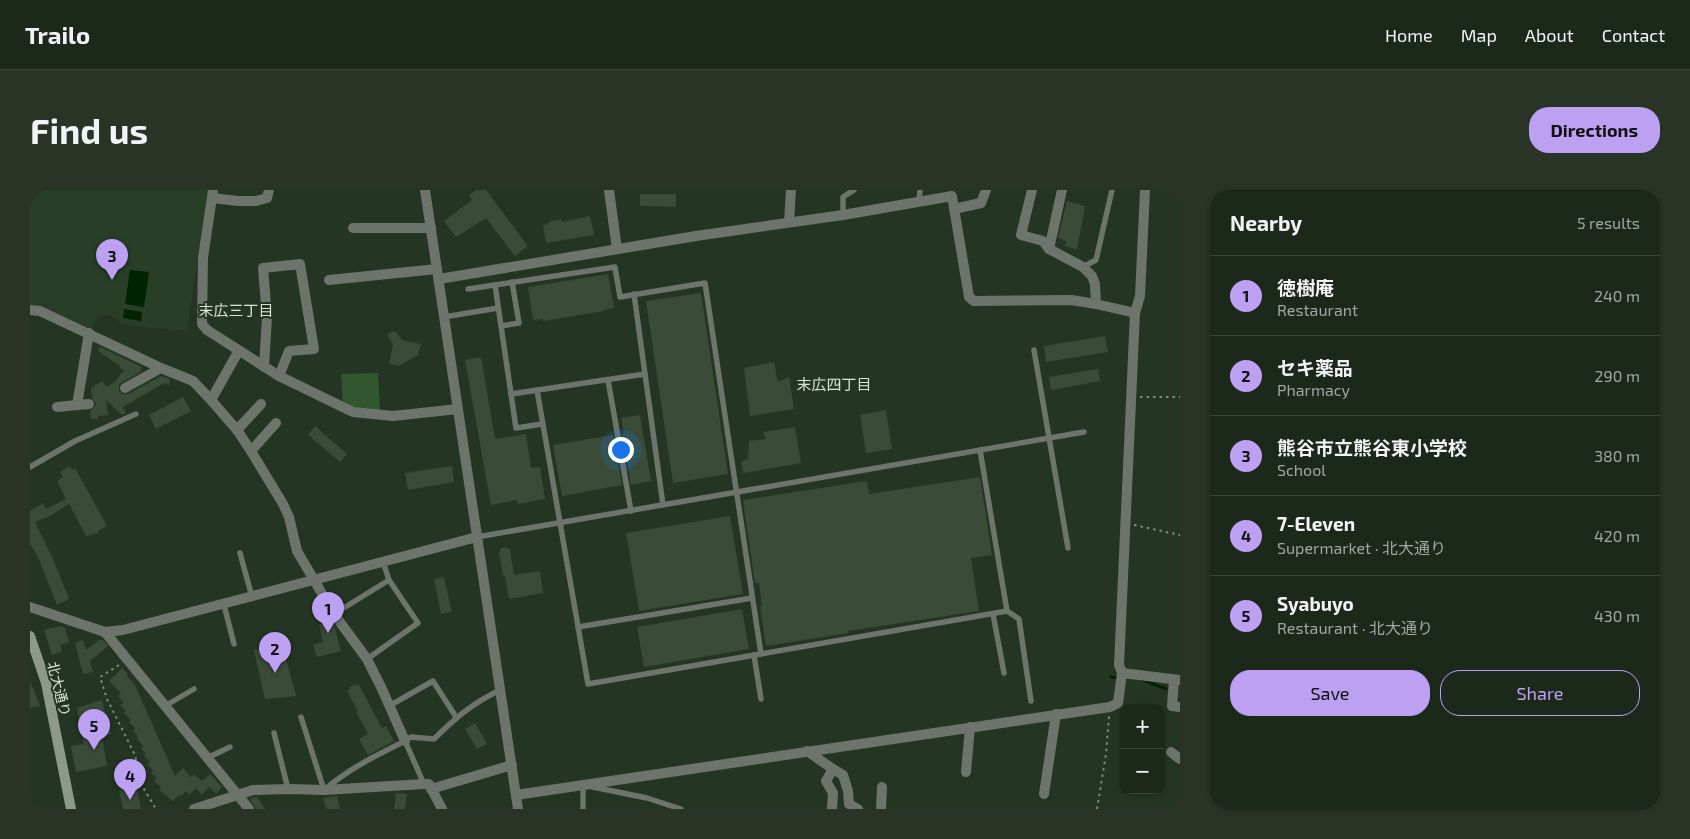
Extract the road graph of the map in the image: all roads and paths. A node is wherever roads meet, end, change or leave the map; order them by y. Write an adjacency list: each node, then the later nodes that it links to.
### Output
1 (269, 190): 12 (street)
2 (425, 190): 18 (street)
3 (609, 190): 20 (street)
4 (791, 190): 16 (street)
5 (854, 190): 15 (lane)
6 (986, 190): 14 (street)
7 (1032, 190): 19 (street)
8 (1062, 190): 19 (street)
9 (1112, 190): 21 (lane)
10 (1145, 190): 31 (street)
11 (956, 193): 13 (street); 14 (street)
12 (213, 194): 36 (street)
13 (920, 195): 15 (street)
14 (954, 209): 28 (street)
15 (843, 215): 16 (street)
16 (789, 222): 20 (street)
17 (353, 228): 18 (street)
18 (431, 228): 22 (street)
19 (1049, 249): 21 (street)
20 (617, 250): 22 (street)
21 (1084, 267): 28 (street)
22 (438, 274): 23 (street); 32 (street)
23 (328, 280)
24 (512, 282): 25 (lane); 27 (lane); 33 (lane)
25 (494, 285): 26 (lane); 29 (lane)
26 (468, 289)
27 (634, 294): 39 (lane); 62 (lane)
28 (1096, 304): 31 (street)
29 (498, 308): 32 (lane); 33 (lane)
30 (30, 310): 34 (street)
31 (1135, 313): 45 (street)
32 (444, 317): 52 (street)
33 (501, 326): 44 (lane)
34 (89, 333): 38 (street); 50 (street)
35 (1034, 350): 58 (lane)
36 (238, 352): 37 (street); 47 (street)
37 (264, 367): 40 (street); 40 (street)
38 (161, 368): 42 (street); 47 (street)
39 (645, 374): 41 (lane); 63 (lane)
40 (279, 376): 52 (street)
41 (608, 380): 43 (lane); 64 (lane)
42 (124, 388)
43 (537, 390): 44 (lane); 55 (lane)
44 (511, 394): 55 (lane)
45 (1132, 397): 46 (path); 66 (street)
46 (1180, 397)
47 (211, 400): 56 (street)
48 (89, 404): 50 (street)
49 (261, 404): 56 (street)
50 (77, 405): 51 (street)
51 (57, 407)
52 (458, 409): 68 (street)
53 (136, 414): 61 (lane)
54 (276, 423): 60 (street)
55 (542, 424): 65 (lane)
56 (237, 430): 60 (street)
57 (1084, 432): 58 (lane)
58 (1049, 438): 59 (lane); 69 (lane)
59 (980, 450): 62 (lane); 78 (lane)
60 (251, 451): 72 (street)
61 (30, 467)
62 (737, 492): 63 (lane); 75 (lane)
63 (663, 505): 64 (lane)
64 (631, 510): 65 (lane)
65 (560, 523): 68 (lane); 81 (lane)
66 (1127, 524): 67 (path); 91 (street)
67 (1180, 535)
68 (477, 537): 71 (street); 94 (street)
69 (1068, 548)
70 (240, 552): 74 (lane)
71 (383, 562): 72 (street); 73 (lane)
72 (314, 580): 74 (street); 79 (street)
73 (389, 580): 79 (lane); 88 (lane)
74 (252, 597): 76 (street)
75 (752, 598): 81 (lane); 86 (lane)
76 (224, 605): 82 (street); 84 (lane)
77 (30, 607): 82 (street)
78 (1007, 611): 80 (lane); 96 (lane)
79 (334, 614): 88 (street)
80 (993, 614): 86 (lane); 90 (lane)
81 (578, 627): 87 (lane)
82 (105, 632): 89 (street)
83 (30, 636): 85 (street, 北大通り)
84 (234, 644)
85 (32, 649): 123 (street, 北大通り)
86 (761, 654): 87 (lane)
87 (754, 655): 95 (lane)
88 (367, 659): 98 (street)
89 (128, 660): 97 (street); 124 (path)
90 (1004, 673)
91 (1122, 673): 92 (street); 99 (street)
92 (1177, 680): 100 (street)
93 (194, 689): 97 (lane)
94 (500, 690): 103 (lane); 112 (street)
95 (762, 699)
96 (1031, 701)
97 (165, 706): 110 (street)
98 (389, 706): 103 (lane); 106 (street)
99 (1110, 706): 101 (street); 134 (path)
100 (1180, 707)
101 (1056, 714): 104 (street); 120 (street)
102 (302, 717): 119 (lane)
103 (456, 717): 106 (lane)
104 (970, 728): 108 (street); 114 (street)
105 (274, 733): 118 (lane)
106 (405, 741): 116 (lane); 119 (lane)
107 (230, 747): 110 (lane)
108 (807, 751): 113 (street); 115 (street)
109 (1171, 752): 111 (street)
110 (207, 758): 121 (street)
111 (1180, 759)
112 (512, 765): 116 (street); 122 (street)
113 (833, 769): 131 (street); 132 (street)
114 (966, 772)
115 (583, 785): 122 (street); 129 (lane); 130 (lane)
116 (428, 786): 119 (street); 127 (street)
117 (882, 787): 133 (street)
118 (288, 789): 119 (street); 121 (street)
119 (324, 790)
120 (1044, 794)
121 (237, 795): 125 (street); 126 (street)
122 (516, 795): 128 (street)
123 (71, 809)
124 (156, 809)
125 (194, 809)
126 (249, 809)
127 (442, 809)
128 (518, 809)
129 (583, 809)
130 (681, 809)
131 (832, 809)
132 (858, 809)
133 (881, 809)
134 (1097, 809)

